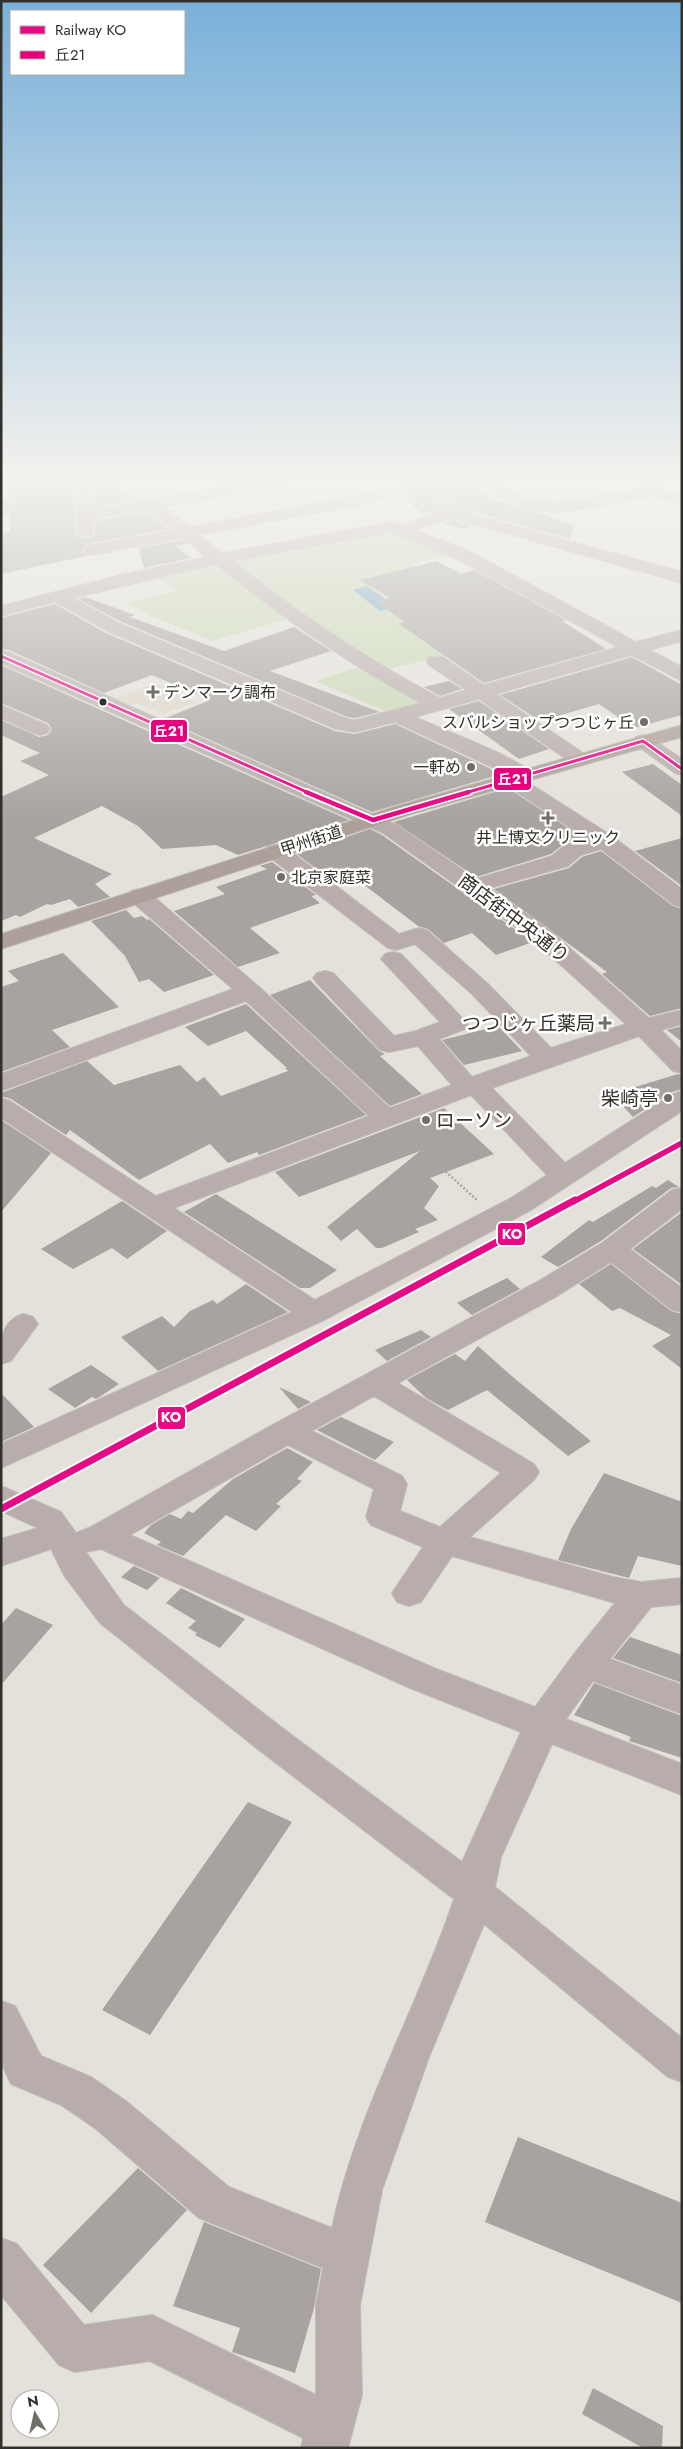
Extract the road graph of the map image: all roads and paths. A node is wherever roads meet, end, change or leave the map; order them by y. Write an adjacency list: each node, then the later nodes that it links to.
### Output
1 (56, 596): 5 (street)
2 (57, 596): 14 (street)
3 (266, 596): 12 (street)
4 (539, 596): 7 (street)
5 (1, 611)
6 (682, 635): 7 (street)
7 (636, 649): 10 (street); 11 (street)
8 (1, 656): 21 (street, 商店街中央通り)
9 (436, 661): 11 (street)
10 (682, 675)
11 (482, 692): 12 (street); 18 (street)
12 (437, 704): 14 (street)
13 (1, 711): 15 (street)
14 (397, 716): 20 (street)
15 (40, 729)
16 (682, 731): 17 (highway, 甲州街道)
17 (643, 741): 18 (highway, 甲州街道); 19 (street)
18 (579, 759): 20 (highway, 甲州街道)
19 (682, 769)
20 (517, 777): 21 (highway, 甲州街道); 22 (street)
21 (373, 820): 23 (highway, 甲州街道); 24 (street, 商店街中央通り)
22 (604, 841): 24 (street); 26 (street)
23 (276, 851): 25 (highway, 甲州街道); 34 (street)
24 (474, 886): 32 (street, 商店街中央通り)
25 (139, 896): 27 (highway, 甲州街道); 30 (street)
26 (682, 900)
27 (1, 942)
28 (393, 959): 33 (street)
29 (325, 978): 33 (street)
30 (250, 991): 36 (street); 40 (street)
31 (682, 1017): 32 (street)
32 (645, 1028): 34 (street); 35 (street, 商店街中央通り)
33 (424, 1037): 37 (street)
34 (547, 1058): 37 (street)
35 (682, 1066)
36 (1, 1083)
37 (472, 1087): 40 (street); 41 (street)
38 (682, 1099): 41 (street)
39 (1, 1106): 43 (street)
40 (386, 1118): 43 (street); 44 (path)
41 (563, 1176): 44 (street)
42 (682, 1196): 45 (street)
43 (152, 1207): 47 (street)
44 (496, 1217): 47 (street)
45 (612, 1249): 46 (street); 50 (street)
46 (682, 1303)
47 (314, 1313): 52 (street)
48 (22, 1324): 49 (street)
49 (1, 1354)
50 (375, 1383): 51 (street); 56 (street)
51 (287, 1431): 54 (street); 56 (street)
52 (1, 1457)
53 (1, 1498): 55 (street)
54 (102, 1536): 55 (street); 63 (street)
55 (64, 1542): 57 (street); 65 (street)
56 (444, 1542): 59 (street); 60 (street)
57 (1, 1554)
58 (682, 1591): 60 (street)
59 (410, 1593)
60 (641, 1595): 61 (street)
61 (586, 1664): 62 (street); 63 (street)
62 (682, 1700)
63 (542, 1726): 64 (street); 65 (street)
64 (682, 1780)
65 (475, 1892): 67 (street); 68 (street)
66 (1, 2019): 68 (street)
67 (682, 2063)
68 (347, 2256): 70 (street)
69 (5, 2276): 70 (street)
70 (328, 2437)

